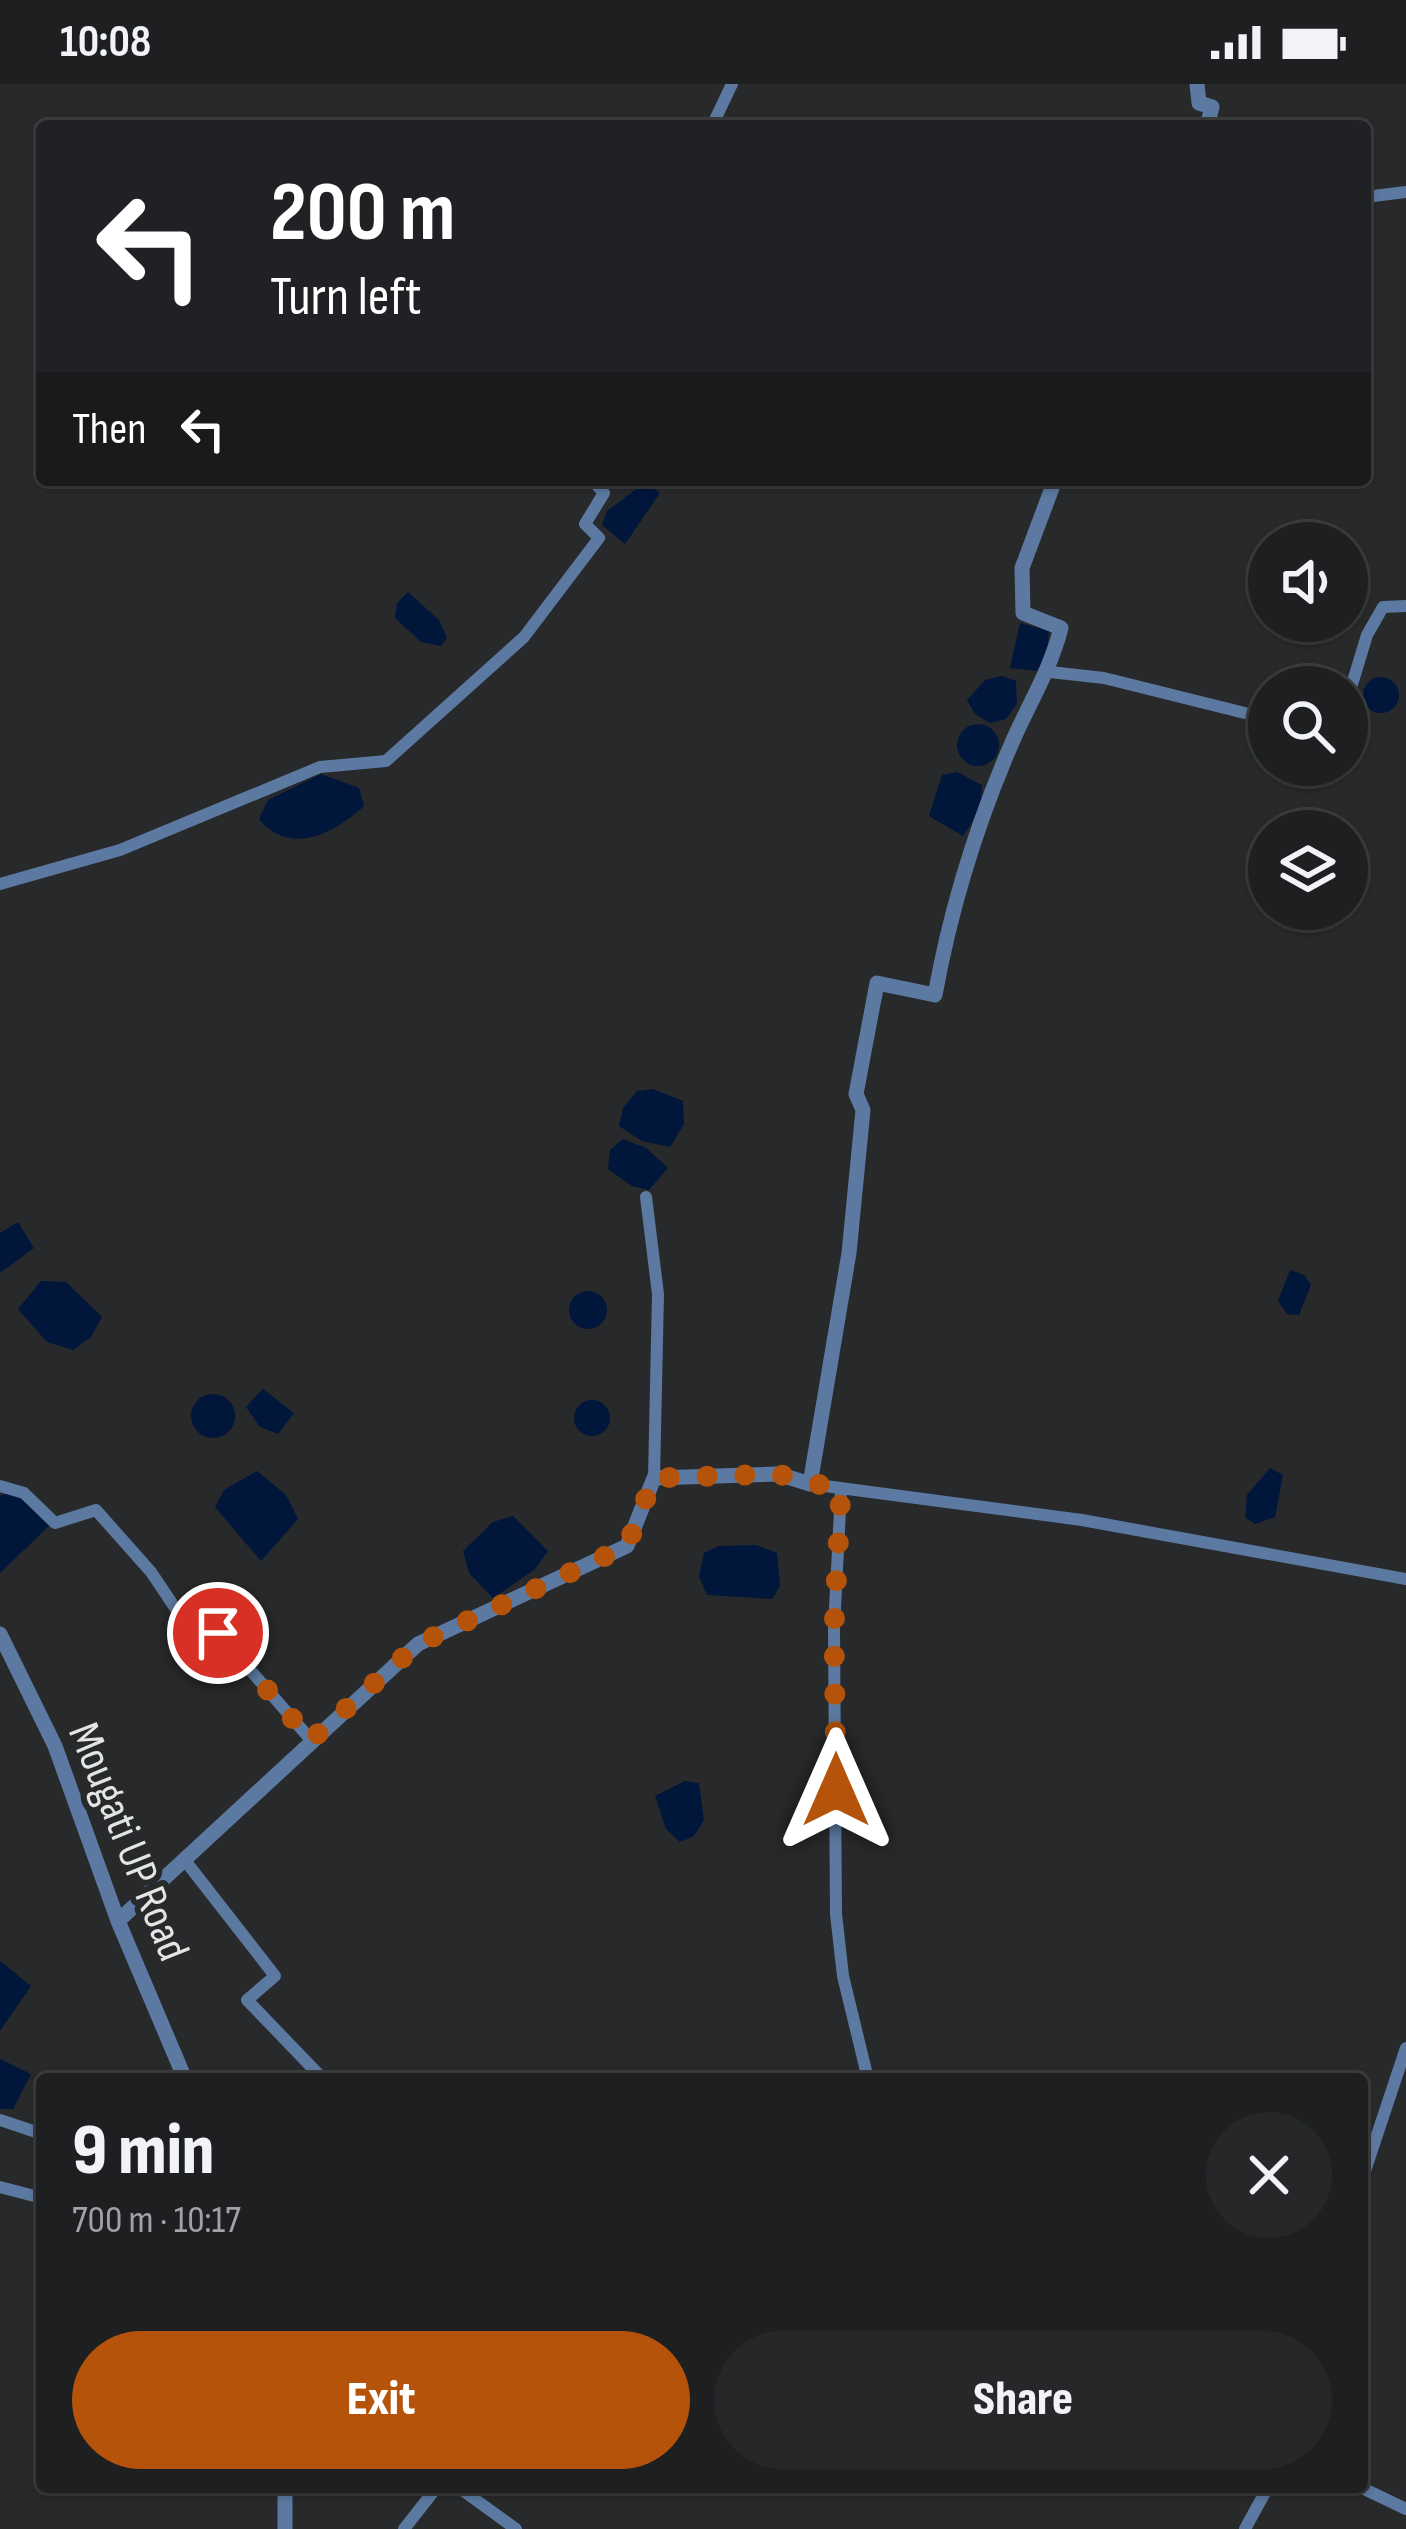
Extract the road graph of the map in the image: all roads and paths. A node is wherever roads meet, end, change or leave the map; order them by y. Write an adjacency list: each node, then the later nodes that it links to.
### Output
1 (732, 84): 3 (street)
2 (1197, 84): 4 (street)
3 (715, 120)
4 (1209, 120)
5 (1406, 192): 6 (street)
6 (1371, 196)
7 (598, 486): 13 (street)
8 (1053, 486): 11 (street)
9 (1406, 606): 10 (street)
10 (1358, 666)
11 (1050, 672): 12 (street); 16 (street)
12 (1248, 713)
13 (0, 884)
14 (646, 1197): 15 (street)
15 (654, 1478): 16 (street); 21 (street)
16 (810, 1484): 18 (street)
17 (0, 1486): 21 (street)
18 (841, 1490): 19 (street); 27 (street)
19 (1406, 1579)
20 (0, 1634): 23 (street, Mougati UP Road)
21 (311, 1740): 22 (street)
22 (187, 1863): 23 (street); 26 (street)
23 (118, 1921): 25 (street, Mougati UP Road)
24 (1406, 2048): 30 (street)
25 (182, 2073)
26 (317, 2073)
27 (867, 2073)
28 (0, 2120): 29 (street)
29 (36, 2132)
30 (1368, 2162)
31 (0, 2187): 32 (street)
32 (36, 2196)
33 (1368, 2491): 38 (street)
34 (285, 2493): 39 (street)
35 (432, 2493): 40 (street)
36 (466, 2493): 41 (street)
37 (1265, 2493): 42 (street)
38 (1406, 2509)
39 (285, 2529)
40 (404, 2529)
41 (516, 2529)
42 (1245, 2529)

